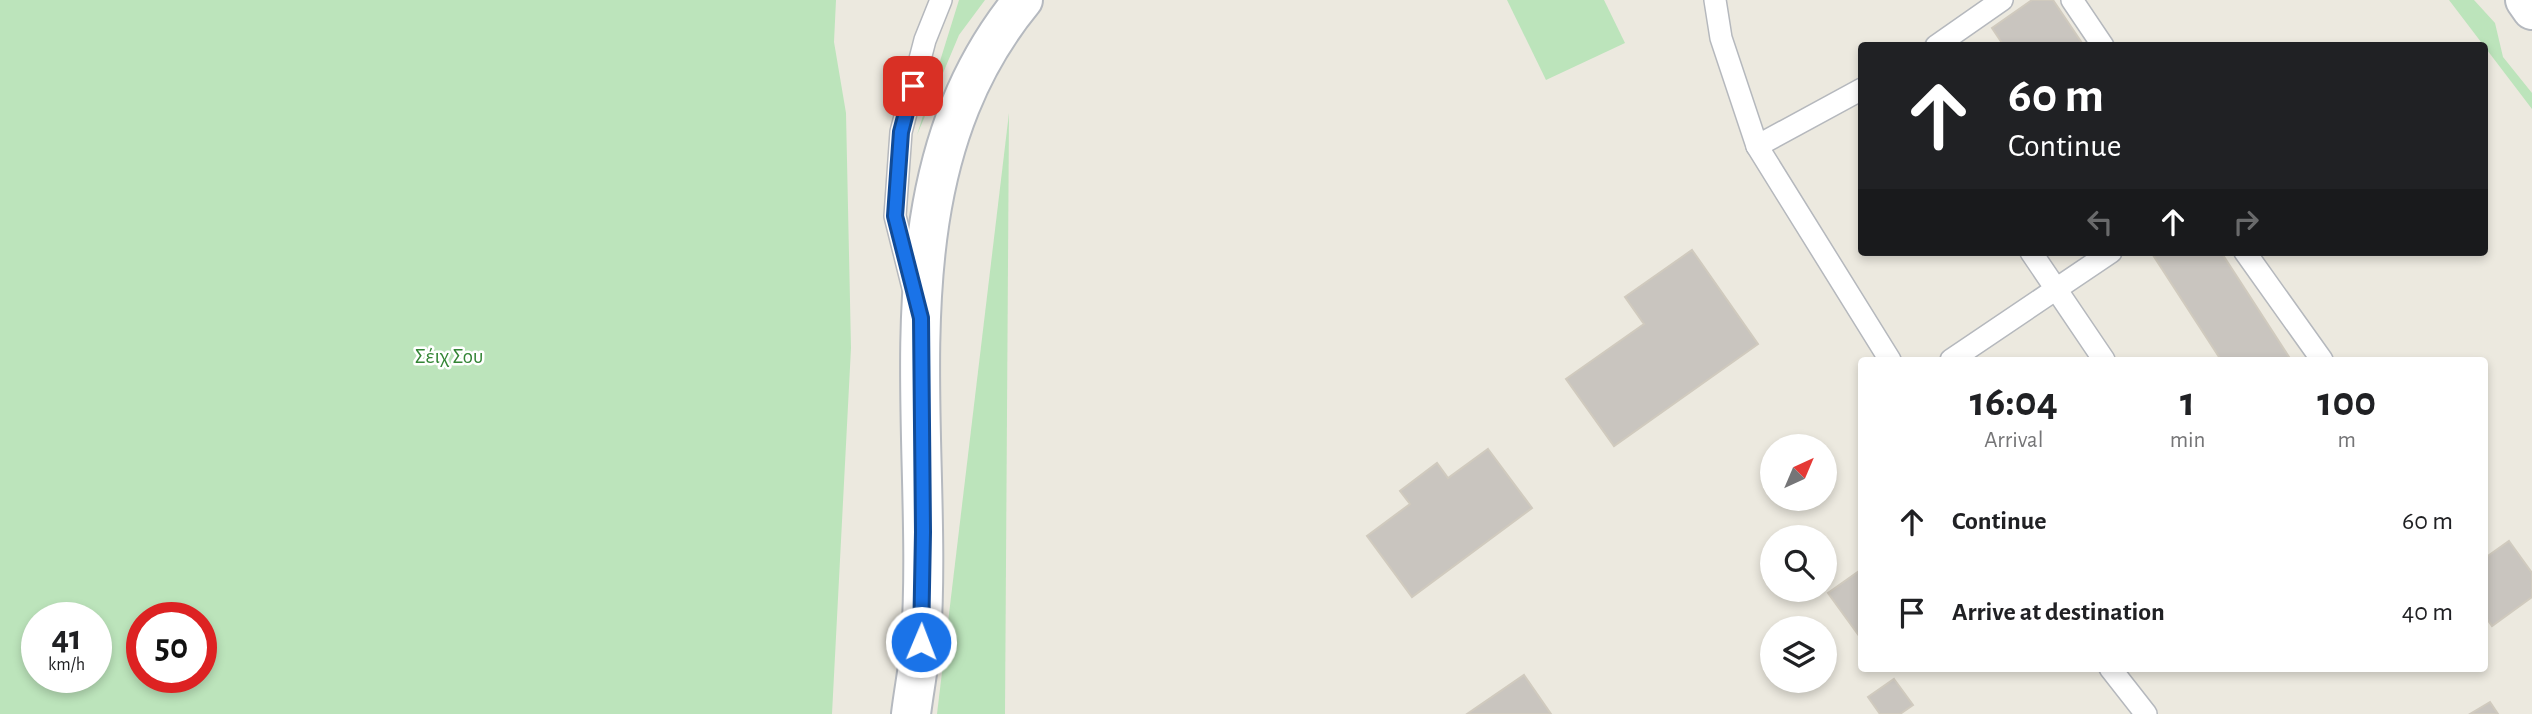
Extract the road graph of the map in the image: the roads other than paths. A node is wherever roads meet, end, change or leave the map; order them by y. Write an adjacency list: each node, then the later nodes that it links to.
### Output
1 (941, 0): 16 (lane)
2 (1023, 0): 16 (main road)
3 (1715, 0): 11 (lane)
4 (2002, 0): 8 (lane)
5 (2072, 0): 9 (lane)
6 (2525, 0): 7 (main road)
7 (2532, 10)
8 (1942, 42)
9 (2100, 42)
10 (1858, 91): 11 (lane)
11 (1757, 146): 17 (lane)
12 (2034, 256): 15 (lane)
13 (2105, 256): 15 (lane)
14 (2248, 256): 20 (lane)
15 (2055, 290): 18 (lane); 19 (lane)
16 (921, 318): 22 (main road)
17 (1888, 357)
18 (1955, 357)
19 (2102, 357)
20 (2320, 357)
21 (2113, 672): 23 (lane)
22 (911, 714)
23 (2146, 714)

